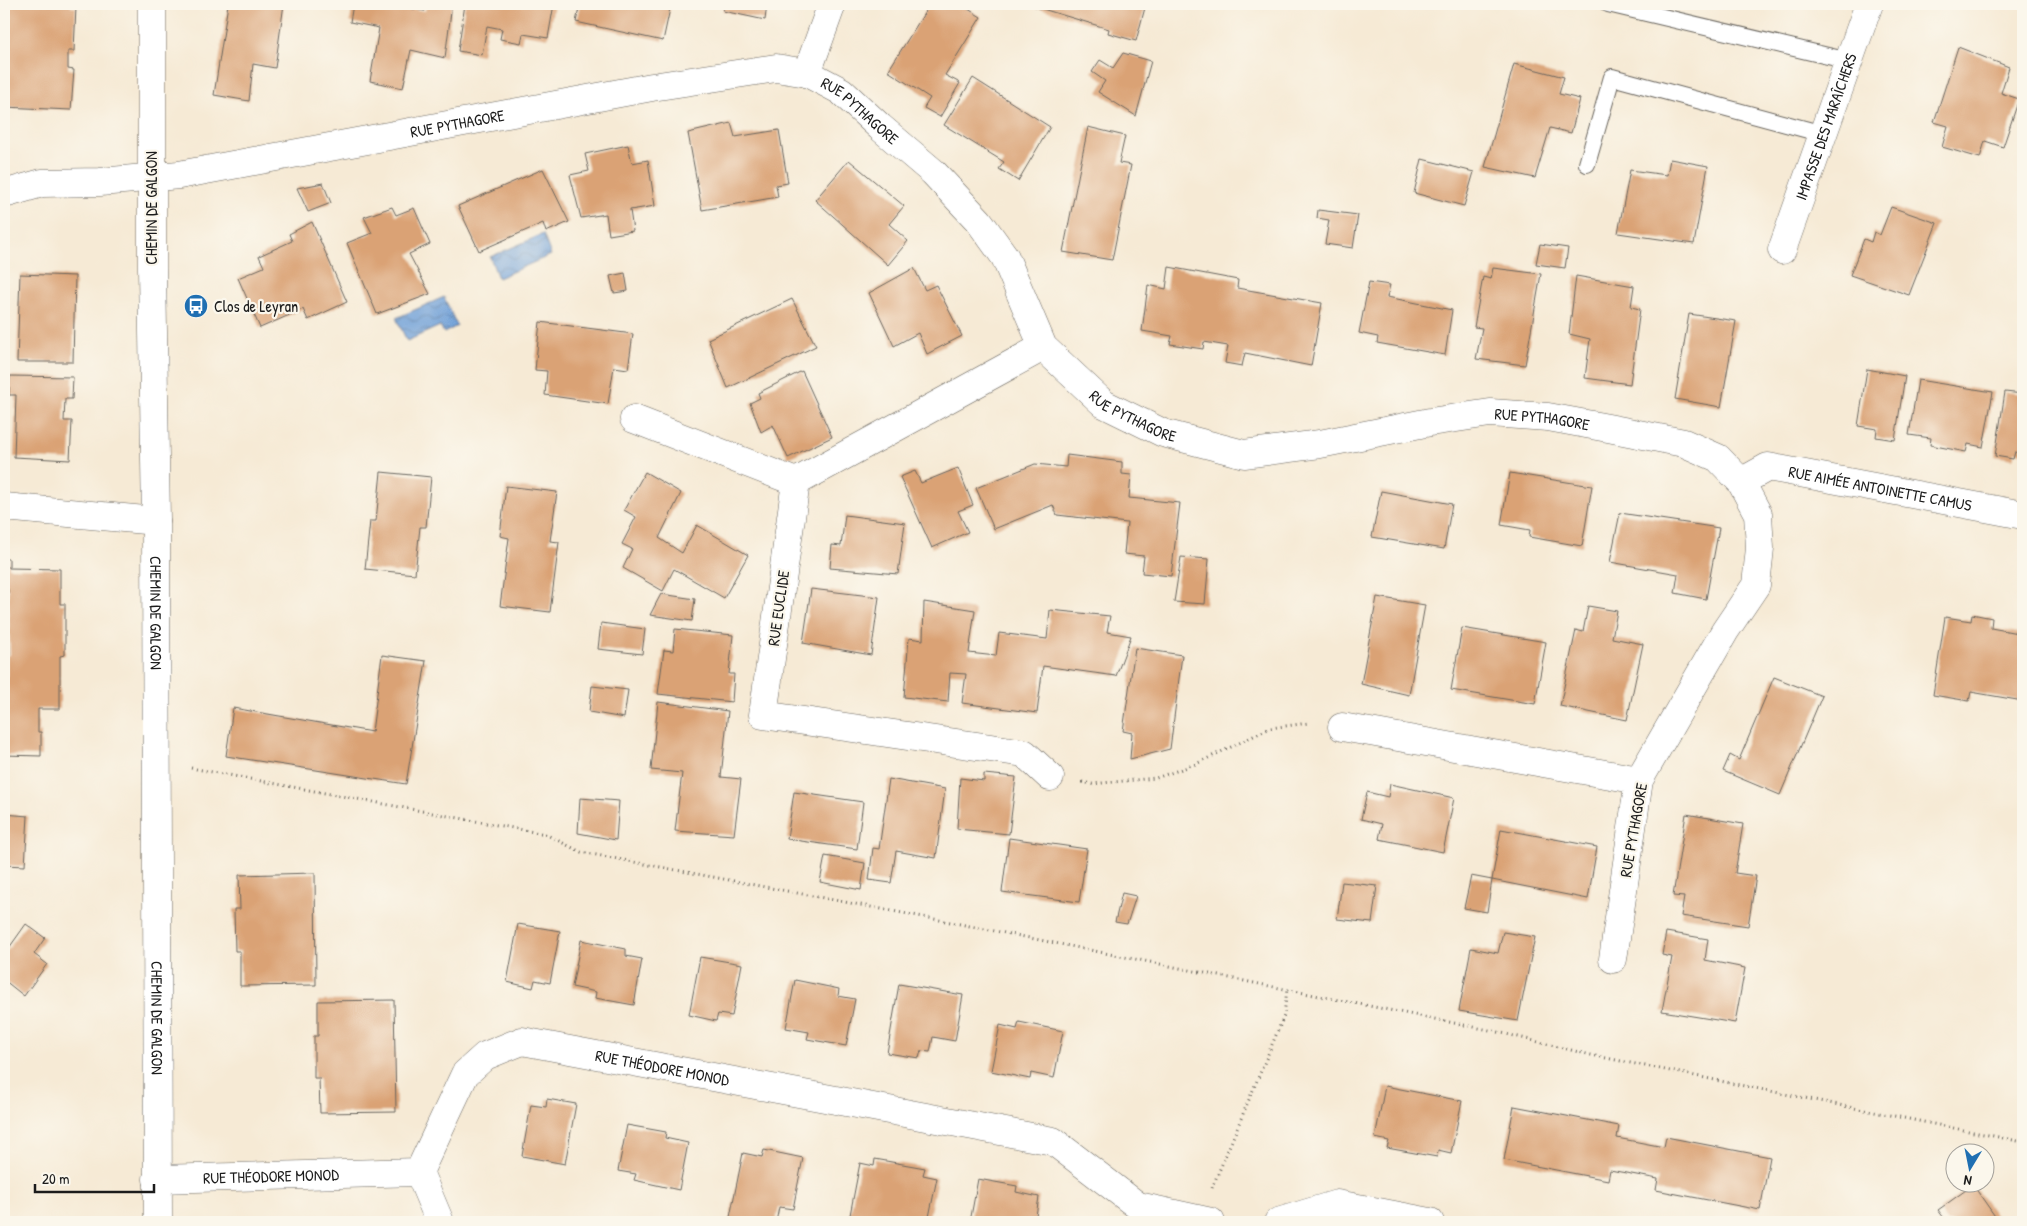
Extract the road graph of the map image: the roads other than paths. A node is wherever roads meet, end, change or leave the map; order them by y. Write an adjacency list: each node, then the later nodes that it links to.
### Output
1 (152, 4): 9 (street, CHEMIN DE GALGON)
2 (832, 4): 6 (street)
3 (1608, 4): 5 (lane)
4 (1869, 4): 5 (street, IMPASSE DES MARAÎCHERS)
5 (1849, 61): 7 (street, IMPASSE DES MARAÎCHERS)
6 (807, 73): 9 (street, RUE PYTHAGORE); 12 (street, RUE PYTHAGORE)
7 (1823, 134): 8 (lane); 11 (street, IMPASSE DES MARAÎCHERS)
8 (1587, 164)
9 (151, 177): 10 (street, RUE PYTHAGORE); 18 (street, CHEMIN DE GALGON)
10 (4, 194)
11 (1782, 250)
12 (1043, 346): 14 (street); 15 (street, RUE PYTHAGORE)
13 (634, 419): 14 (street)
14 (796, 482): 20 (street, RUE EUCLIDE)
15 (1741, 482): 17 (street, RUE AIMÉE ANTOINETTE CAMUS); 21 (street, RUE PYTHAGORE)
16 (4, 508): 18 (street)
17 (2023, 515)
18 (156, 521): 24 (street, CHEMIN DE GALGON)
19 (1342, 727): 21 (street)
20 (1050, 777)
21 (1639, 780): 22 (street, RUE PYTHAGORE)
22 (1612, 959)
23 (418, 1172): 24 (street, RUE THÉODORE MONOD); 25 (street, RUE THÉODORE MONOD); 27 (street)
24 (157, 1179): 26 (street, CHEMIN DE GALGON)
25 (1207, 1221)
26 (158, 1222)
27 (440, 1222)
28 (1278, 1222): 29 (street)
29 (1430, 1222)

